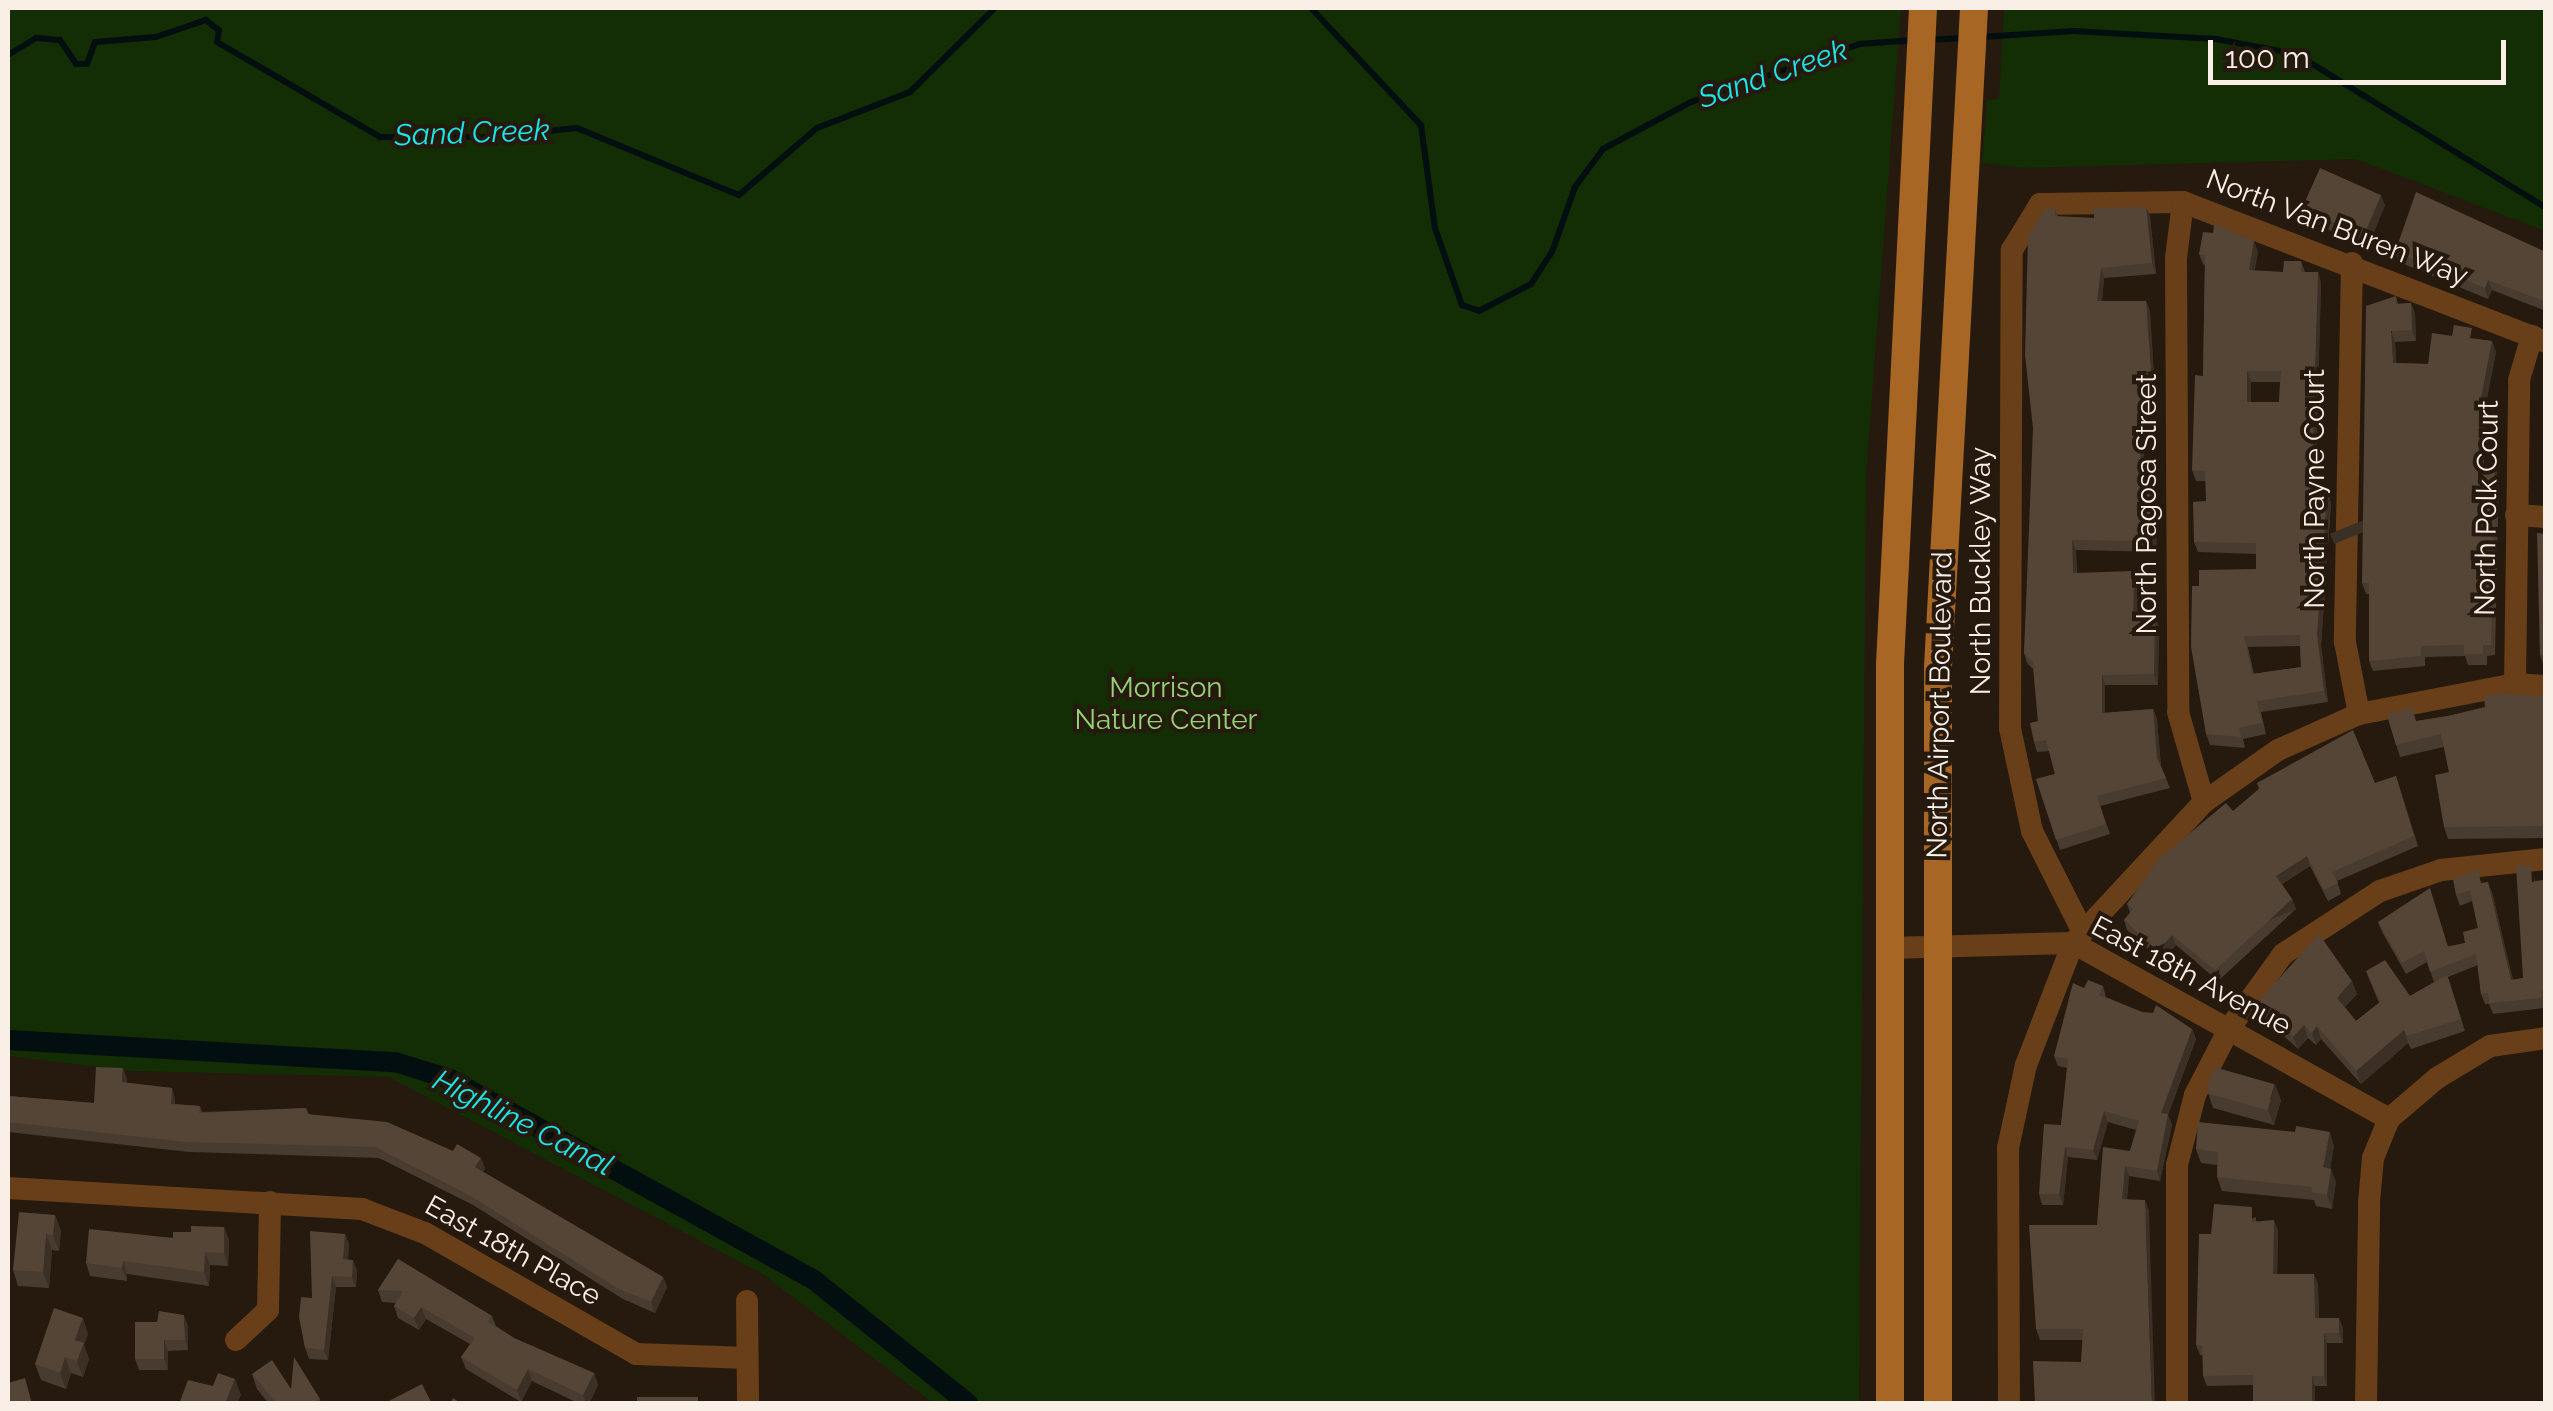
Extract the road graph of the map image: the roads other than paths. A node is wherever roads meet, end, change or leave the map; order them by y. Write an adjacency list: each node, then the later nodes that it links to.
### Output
1 (1924, 8): 16 (main road, North Airport Boulevard)
2 (1974, 8): 15 (main road, North Airport Boulevard)
3 (2183, 202): 4 (street, North Van Buren Way); 5 (street, North Van Buren Way); 12 (street, North Pagosa Street)
4 (2040, 204): 14 (street, North Buckley Way)
5 (2352, 263): 6 (street, North Van Buren Way); 11 (street, North Payne Court)
6 (2539, 339): 7 (street, North Polk Court)
7 (2516, 514): 8 (street); 9 (street, North Polk Court)
8 (2546, 517)
9 (2515, 684): 10 (street); 11 (street)
10 (2546, 686)
11 (2359, 714): 12 (street)
12 (2204, 802): 14 (street)
13 (2546, 859): 17 (street)
14 (2078, 938): 15 (street, East 18th Avenue); 17 (street, East 18th Avenue); 28 (street)
15 (1936, 946): 16 (street, East 18th Avenue); 27 (main road, North Airport Boulevard)
16 (1890, 948): 26 (main road, North Airport Boulevard)
17 (2229, 1030): 19 (street, East 18th Avenue); 29 (street)
18 (2546, 1038): 19 (street)
19 (2389, 1119): 30 (street)
20 (8, 1188): 21 (street, East 18th Place)
21 (270, 1202): 23 (street); 24 (street, East 18th Place)
22 (747, 1301): 24 (street)
23 (236, 1340)
24 (747, 1358): 25 (street)
25 (748, 1404)
26 (1890, 1404)
27 (1938, 1404)
28 (2009, 1404)
29 (2177, 1404)
30 (2366, 1404)

